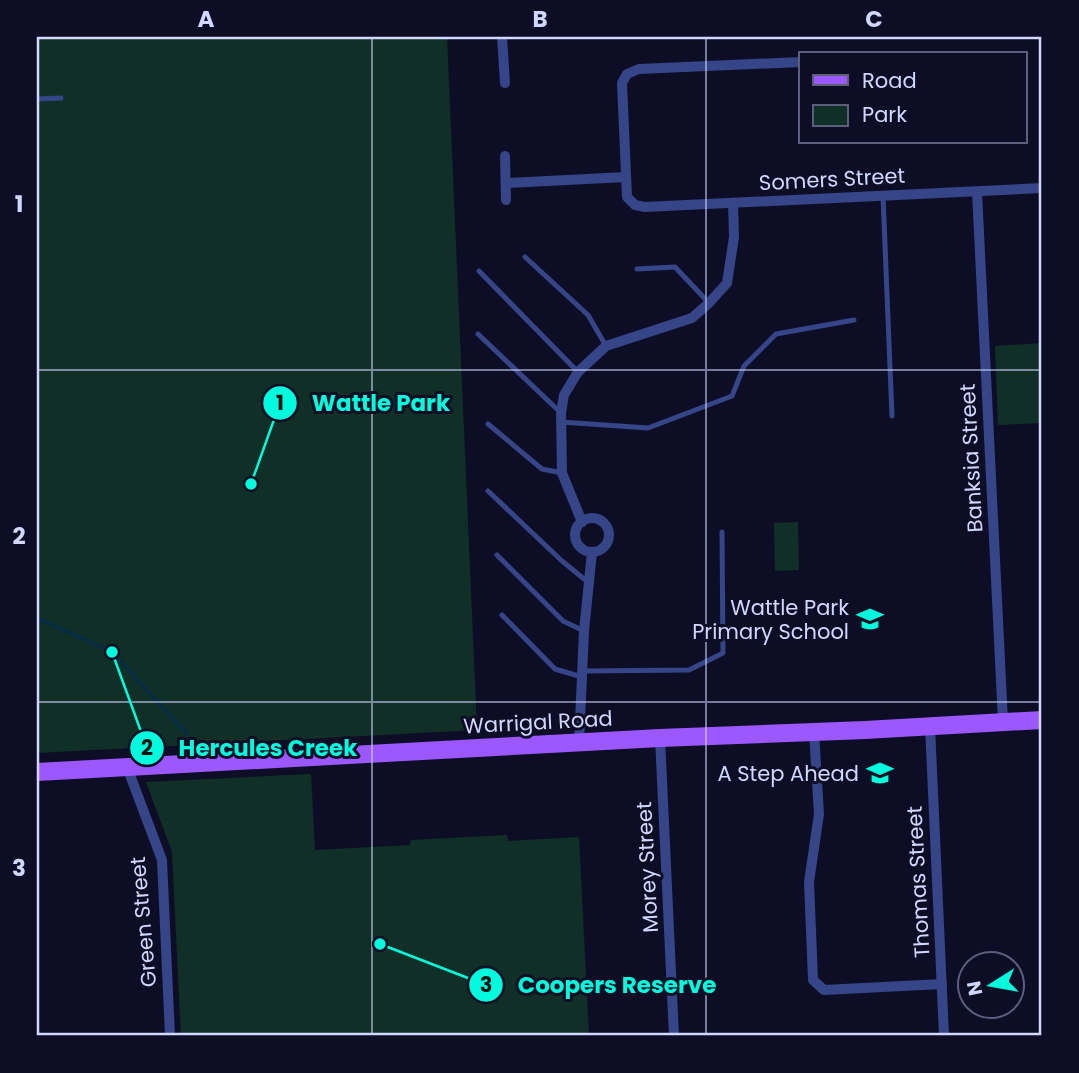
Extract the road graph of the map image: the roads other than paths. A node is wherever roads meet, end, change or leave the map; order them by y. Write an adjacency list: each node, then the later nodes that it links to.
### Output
1 (502, 37): 3 (street)
2 (799, 62): 7 (street)
3 (505, 83)
4 (61, 98): 5 (lane)
5 (37, 99)
6 (505, 156): 8 (street)
7 (626, 177): 8 (street); 13 (street, Somers Street)
8 (506, 183): 12 (street)
9 (1042, 188): 10 (street, Somers Street)
10 (977, 192): 11 (street, Somers Street); 36 (street, Banksia Street)
11 (883, 196): 13 (street, Somers Street); 22 (lane)
12 (506, 200)
13 (733, 203): 17 (street)
14 (525, 257): 20 (lane)
15 (636, 269): 17 (lane)
16 (479, 271): 21 (lane)
17 (709, 303): 20 (street)
18 (854, 320): 23 (lane)
19 (478, 334): 23 (lane)
20 (606, 346): 21 (street)
21 (578, 372): 23 (street)
22 (892, 416)
23 (561, 417): 25 (street)
24 (488, 424): 25 (lane)
25 (562, 473): 27 (street)
26 (488, 491): 31 (lane)
27 (582, 522): 29 (street); 29 (street)
28 (722, 532): 34 (lane)
29 (592, 552): 31 (street)
30 (497, 555): 33 (lane)
31 (589, 583): 33 (street)
32 (502, 615): 34 (lane)
33 (584, 631): 34 (street)
34 (582, 674): 40 (street)
35 (1042, 720): 36 (main road, Warrigal Road)
36 (1003, 722): 37 (main road, Warrigal Road)
37 (930, 726): 38 (main road, Warrigal Road); 43 (street, Thomas Street)
38 (814, 732): 39 (main road, Warrigal Road); 43 (street)
39 (660, 738): 40 (main road, Warrigal Road); 45 (street, Morey Street)
40 (579, 743): 41 (main road, Warrigal Road)
41 (127, 767): 42 (main road, Warrigal Road); 44 (street, Green Street)
42 (37, 772)
43 (942, 984): 46 (street, Thomas Street)
44 (170, 1036)
45 (674, 1036)
46 (944, 1036)

